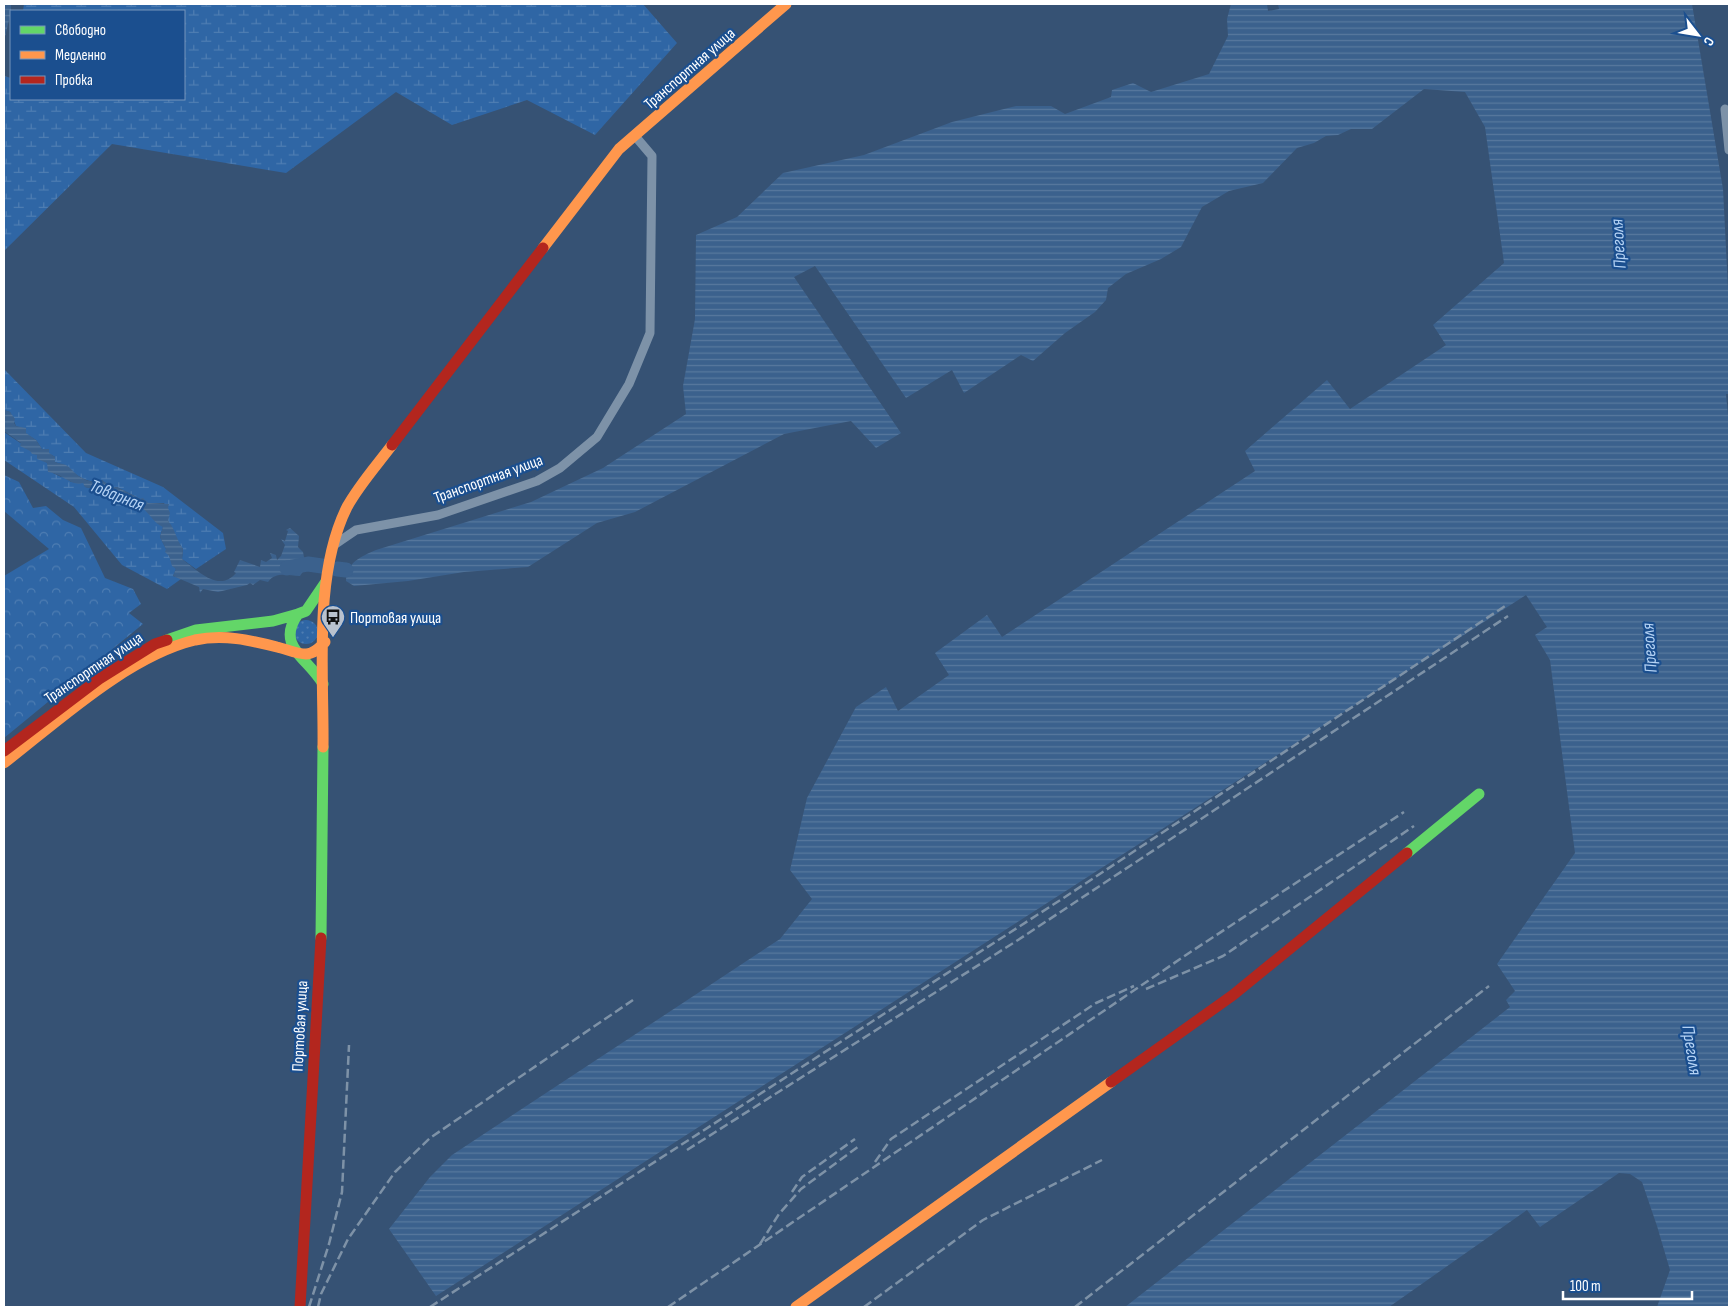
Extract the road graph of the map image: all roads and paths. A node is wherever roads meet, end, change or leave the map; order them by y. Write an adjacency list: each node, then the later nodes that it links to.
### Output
1 (786, 4): 3 (street, Транспортная улица)
2 (1726, 109): 4 (street)
3 (636, 136): 5 (street, Транспортная улица); 5 (street, Транспортная улица)
4 (1729, 150)
5 (334, 545): 6 (street, Транспортная улица)
6 (327, 578): 7 (street, Транспортная улица); 8 (street, Транспортная улица)
7 (302, 613): 8 (street); 10 (street, Транспортная улица); 12 (street, Транспортная улица)
8 (324, 621): 9 (street, Транспортная улица)
9 (325, 642): 10 (street, Транспортная улица); 11 (street, Портовая улица)
10 (296, 651): 11 (street); 13 (street, Транспортная улица)
11 (324, 686): 15 (street, Портовая улица)
12 (4, 751)
13 (4, 763)
14 (1479, 794): 16 (street)
15 (300, 1307)
16 (796, 1307)

